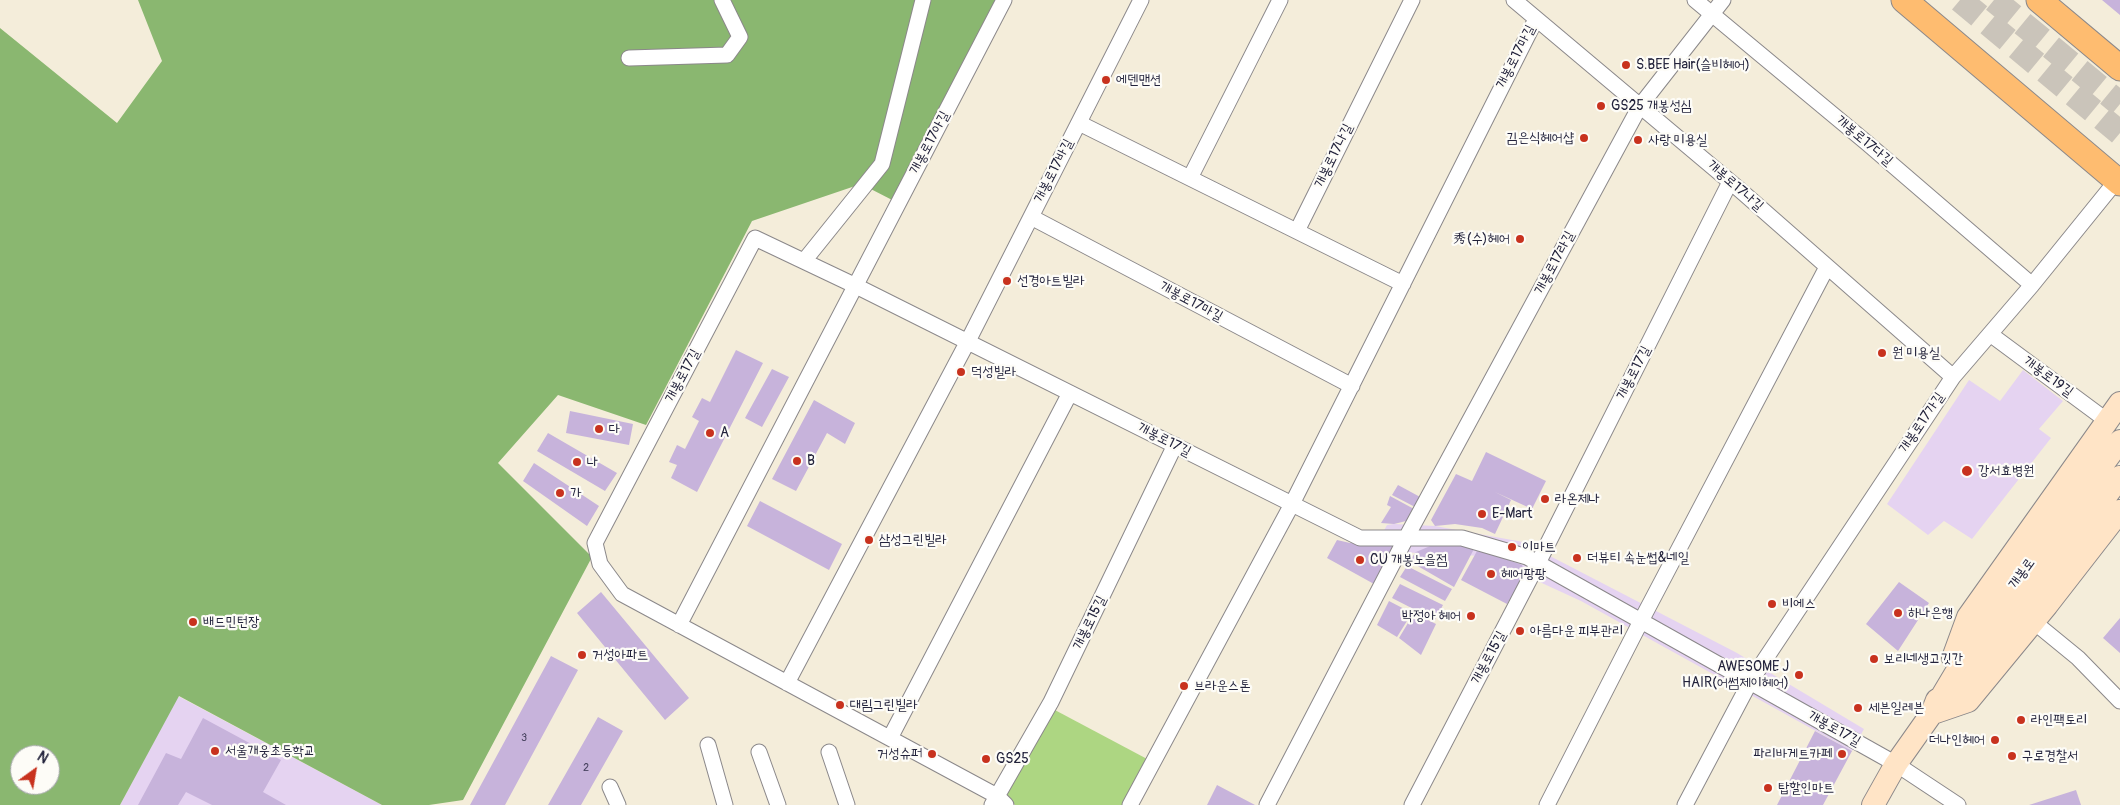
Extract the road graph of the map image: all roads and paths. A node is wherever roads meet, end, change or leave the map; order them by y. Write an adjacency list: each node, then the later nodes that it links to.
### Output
1 (722, 0): 14 (street)
2 (923, 0): 23 (street)
3 (1004, 0): 27 (street, 개봉로17아길)
4 (1141, 0): 17 (street, 개봉로17바길)
5 (1280, 0): 18 (street)
6 (1412, 0): 22 (street, 개봉로17나길)
7 (1514, 0): 13 (street, 개봉로17나길)
8 (1695, 0): 12 (street, 개봉로17다길)
9 (1723, 0): 12 (street, 개봉로17라길)
10 (1904, 0): 20 (main road)
11 (2039, 0): 15 (main road)
12 (1711, 14): 16 (street, 개봉로17라길); 26 (street, 개봉로17다길)
13 (1536, 19): 16 (street, 개봉로17나길); 25 (street, 개봉로17마길)
14 (628, 58)
15 (2120, 68)
16 (1640, 106): 19 (street, 개봉로17나길); 40 (street, 개봉로17라길)
17 (1079, 123): 18 (street); 21 (street, 개봉로17바길)
18 (1190, 178): 22 (street)
19 (1730, 182): 24 (street, 개봉로17나길); 42 (street, 개봉로17길)
20 (2118, 182): 26 (street, 개봉로17가길)
21 (1031, 217): 29 (street, 개봉로17바길); 31 (street, 개봉로17마길)
22 (1297, 231): 25 (street)
23 (804, 261): 27 (street, 개봉로17길); 41 (street, 개봉로17길)
24 (1827, 267): 30 (street, 개봉로17나길); 44 (street)
25 (1403, 284): 31 (street, 개봉로17마길)
26 (2032, 285): 28 (street, 개봉로17가길)
27 (856, 286): 29 (street, 개봉로17길); 45 (street)
28 (1990, 334): 30 (street, 개봉로17가길); 34 (street, 개봉로19길)
29 (968, 342): 32 (street, 개봉로17길); 47 (street)
30 (1953, 377): 46 (street, 개봉로17가길)
31 (1352, 386): 38 (street, 개봉로17마길)
32 (1070, 393): 36 (street, 개봉로17길); 50 (street)
33 (2120, 402): 34 (main road)
34 (2106, 420): 49 (main road)
35 (2118, 444): 49 (main road, 개봉로)
36 (1175, 446): 38 (street, 개봉로17길); 56 (street, 개봉로15길)
37 (2120, 477): 43 (main road, 개봉로)
38 (1292, 504): 40 (street, 개봉로17길); 61 (street)
39 (2120, 511): 43 (main road)
40 (1406, 538): 42 (street, 개봉로17길); 62 (street)
41 (600, 564): 45 (street, 개봉로15길)
42 (1538, 564): 44 (street, 개봉로17길); 63 (street, 개봉로15길)
43 (2028, 615): 48 (street); 49 (main road)
44 (1641, 621): 46 (street, 개봉로17길); 64 (street)
45 (679, 625): 47 (street, 개봉로15길)
46 (1750, 682): 54 (street, 개봉로17길); 65 (street)
47 (787, 683): 50 (street, 개봉로15길)
48 (2120, 701)
49 (1932, 713): 54 (main road, 개봉로)
50 (890, 738): 56 (street, 개봉로15길)
51 (708, 745): 58 (street)
52 (759, 752): 59 (street)
53 (829, 752): 60 (street)
54 (1896, 764): 66 (main road, 개봉로); 67 (street, 개봉로17길)
55 (610, 787): 57 (street)
56 (998, 802)
57 (618, 805)
58 (725, 805)
59 (778, 805)
60 (847, 805)
61 (1130, 805)
62 (1267, 805)
63 (1412, 805)
64 (1547, 805)
65 (1685, 805)
66 (1873, 805)
67 (1958, 805)

